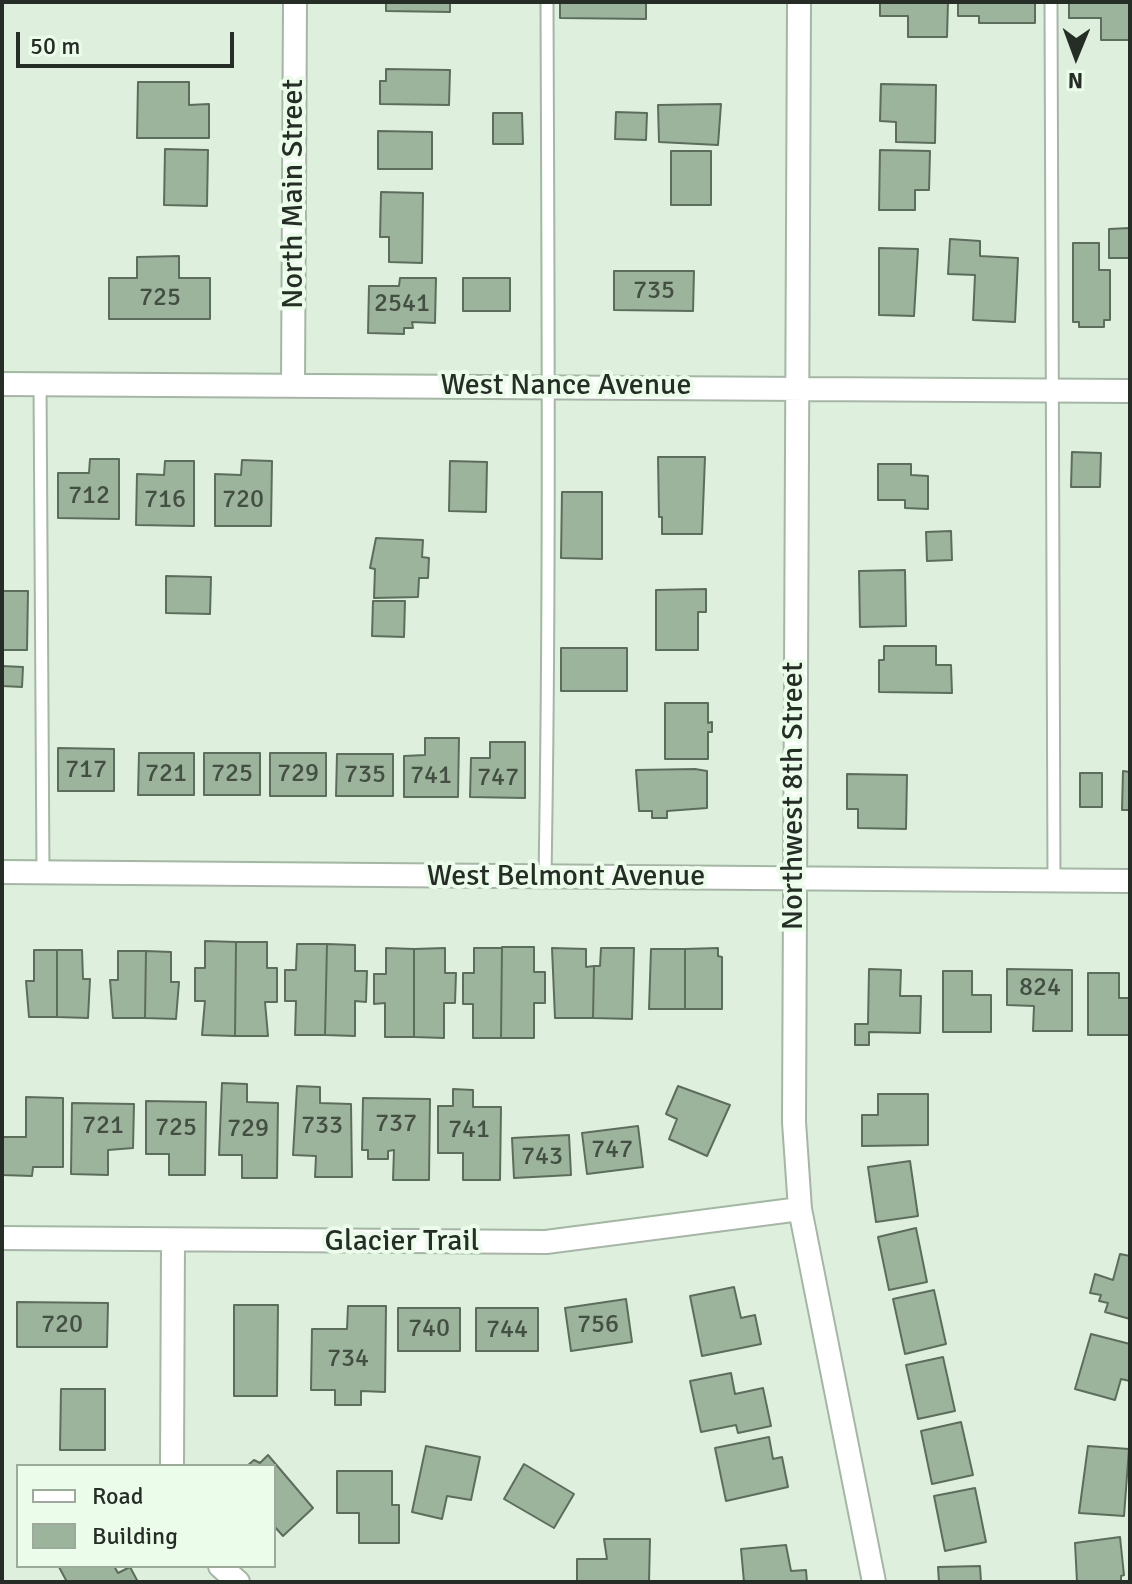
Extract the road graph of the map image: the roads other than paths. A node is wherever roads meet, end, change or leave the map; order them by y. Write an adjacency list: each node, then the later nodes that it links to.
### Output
1 (295, 2): 7 (street, North Main Street)
2 (547, 2): 8 (lane)
3 (799, 2): 9 (street, Northwest 8th Street)
4 (1051, 2): 10 (lane)
5 (2, 384): 6 (street, West Nance Avenue)
6 (40, 384): 7 (street, West Nance Avenue); 13 (lane)
7 (293, 385): 8 (street, West Nance Avenue)
8 (546, 385): 9 (street, West Nance Avenue); 14 (lane)
9 (796, 388): 10 (street, West Nance Avenue); 15 (street, Northwest 8th Street)
10 (1054, 390): 11 (street, West Nance Avenue); 16 (lane)
11 (1130, 391)
12 (2, 872): 13 (street, West Belmont Avenue)
13 (43, 873): 14 (street, West Belmont Avenue)
14 (545, 878): 15 (street, West Belmont Avenue)
15 (793, 878): 16 (street, West Belmont Avenue); 18 (street, Northwest 8th Street)
16 (1054, 880): 17 (street, West Belmont Avenue)
17 (1130, 881)
18 (800, 1209): 20 (street, Glacier Trail); 24 (street, Northwest 8th Street)
19 (2, 1238): 20 (street, Glacier Trail)
20 (173, 1240): 21 (street)
21 (172, 1464)
22 (222, 1568): 23 (street)
23 (238, 1582)
24 (874, 1582)

